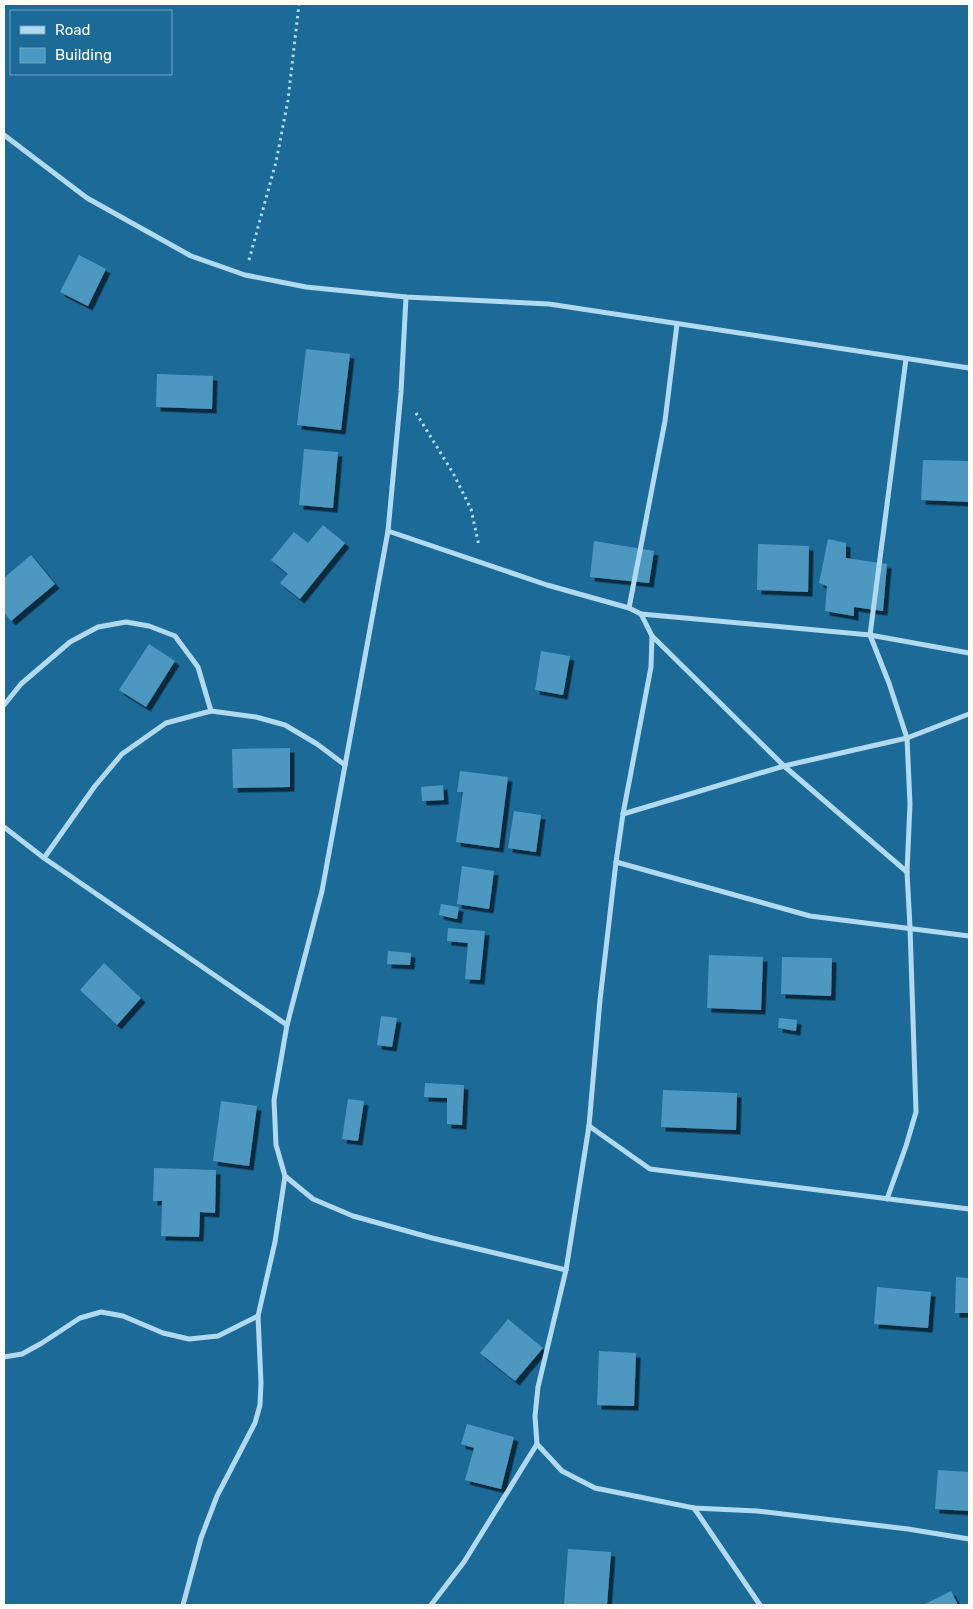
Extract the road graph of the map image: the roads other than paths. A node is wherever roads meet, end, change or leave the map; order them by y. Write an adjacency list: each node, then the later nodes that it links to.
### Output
1 (4, 136): 2 (street)
2 (406, 296): 3 (street); 6 (street)
3 (677, 324): 4 (street); 7 (street)
4 (906, 359): 5 (street); 9 (street)
5 (969, 368)
6 (388, 531): 7 (street); 16 (street)
7 (629, 608): 8 (street)
8 (641, 614): 9 (street); 10 (street)
9 (870, 634): 11 (street); 15 (street)
10 (652, 636): 17 (street); 18 (street)
11 (969, 653)
12 (4, 705): 13 (street)
13 (210, 711): 16 (street); 20 (street)
14 (969, 714): 15 (street)
15 (907, 738): 17 (street); 22 (street)
16 (345, 765): 25 (street)
17 (784, 766): 18 (street); 22 (street)
18 (623, 814): 21 (street)
19 (4, 827): 20 (street)
20 (44, 858): 25 (street)
21 (616, 862): 23 (street); 26 (street)
22 (907, 872): 23 (street)
23 (910, 927): 24 (street); 28 (street)
24 (969, 936)
25 (287, 1025): 27 (street)
26 (589, 1126): 28 (street); 30 (street)
27 (286, 1176): 30 (street); 31 (street)
28 (887, 1199): 29 (street)
29 (969, 1208)
30 (566, 1270): 33 (street)
31 (258, 1316): 32 (street); 36 (street)
32 (4, 1357)
33 (537, 1444): 34 (street); 37 (street)
34 (694, 1508): 35 (street); 38 (street)
35 (969, 1539)
36 (183, 1605)
37 (431, 1605)
38 (760, 1605)

